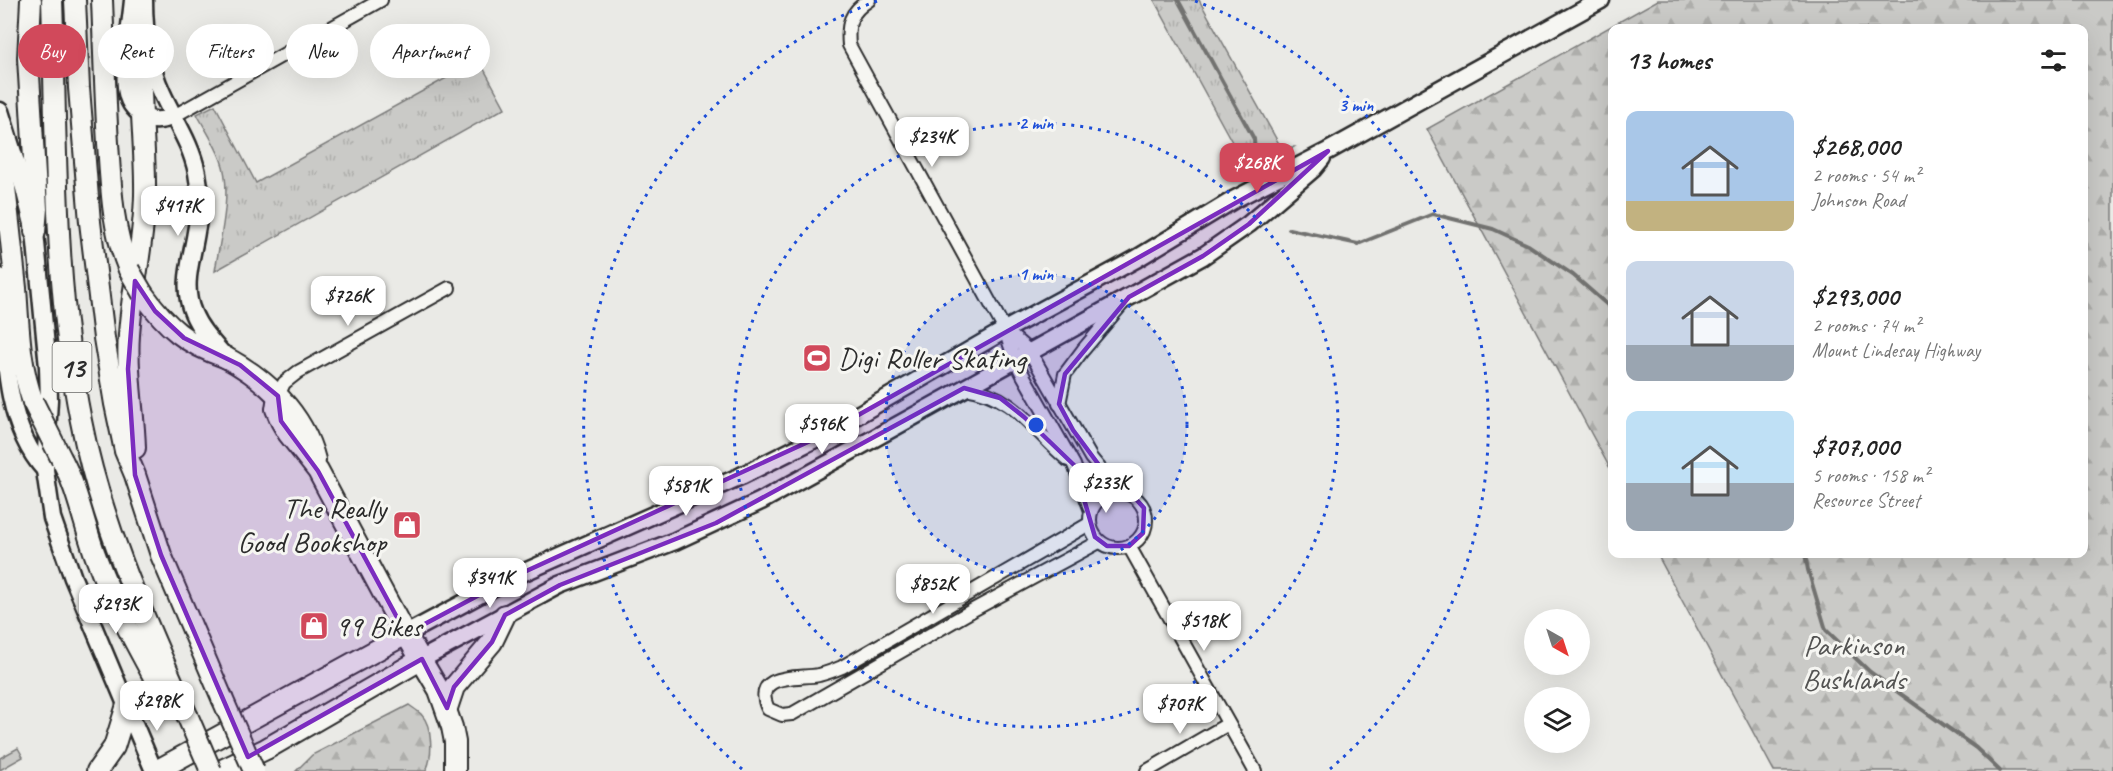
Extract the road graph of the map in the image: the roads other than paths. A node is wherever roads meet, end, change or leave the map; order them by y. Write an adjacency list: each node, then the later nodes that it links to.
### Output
1 (31, 0): 19 (main road)
2 (52, 0): 43 (main road, 13)
3 (75, 0): 31 (main road, 13)
4 (102, 0): 25 (main road, bridge)
5 (133, 0): 14 (main road)
6 (144, 0): 10 (main road)
7 (381, 0): 15 (street)
8 (869, 0): 23 (street)
9 (1601, 0): 17 (main road)
10 (144, 24)
11 (141, 78): 14 (main road)
12 (156, 78): 15 (main road)
13 (0, 111): 19 (main road)
14 (142, 115): 15 (main road); 31 (main road)
15 (174, 116): 25 (main road)
16 (0, 146): 18 (main road)
17 (1328, 151): 22 (main road); 23 (main road)
18 (2, 170): 29 (main road, bridge)
19 (35, 232): 29 (main road)
20 (0, 277): 29 (main road)
21 (449, 288): 27 (street)
22 (1129, 297): 24 (main road); 28 (street)
23 (1005, 330): 24 (street); 39 (main road)
24 (1023, 356): 26 (main road); 28 (street); 30 (street)
25 (225, 357): 27 (main road)
26 (964, 388): 30 (street); 38 (main road)
27 (278, 396): 39 (main road)
28 (1059, 404): 32 (street)
29 (53, 465): 41 (main road); 43 (main road)
30 (1074, 465): 33 (street)
31 (135, 475): 49 (main road, 13, bridge)
32 (1119, 492): 33 (street); 35 (street)
33 (1090, 518): 34 (street); 36 (street)
34 (1100, 542): 35 (street); 37 (street)
35 (1129, 546): 44 (street)
36 (1032, 557): 37 (street); 37 (street)
37 (1041, 573)
38 (505, 615): 40 (main road); 42 (main road)
39 (406, 634): 40 (main road); 46 (main road)
40 (422, 659): 42 (main road); 48 (main road)
41 (127, 705): 45 (main road); 46 (main road)
42 (447, 708): 50 (main road)
43 (187, 716): 47 (main road, 13, bridge)
44 (1228, 724): 51 (street); 52 (street)
45 (97, 771)
46 (155, 771)
47 (211, 771)
48 (220, 771)
49 (254, 771)
50 (454, 771)
51 (1147, 771)
52 (1255, 771)

